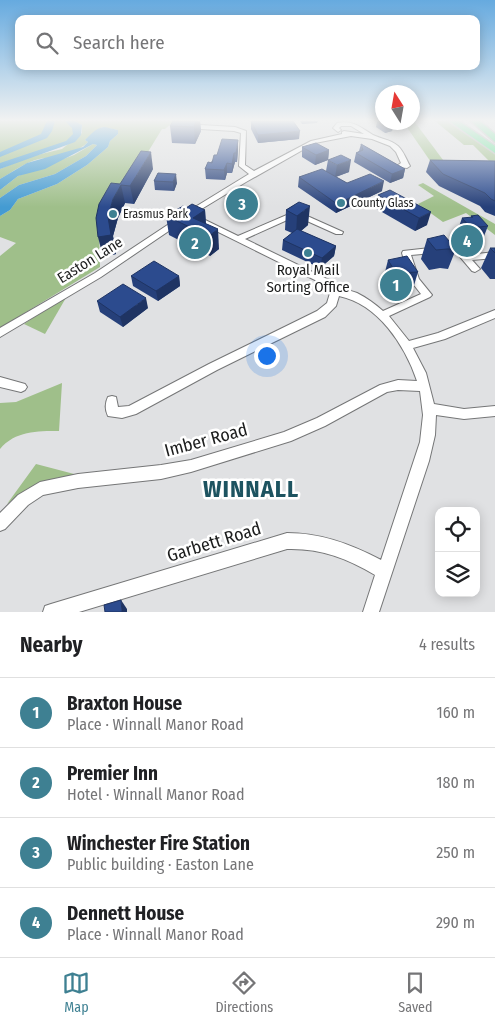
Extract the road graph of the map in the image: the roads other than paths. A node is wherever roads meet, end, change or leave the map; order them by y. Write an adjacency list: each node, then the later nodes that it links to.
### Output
1 (243, 150): 5 (street)
2 (300, 150): 5 (street, Easton Lane)
3 (397, 150): 4 (street)
4 (404, 164)
5 (254, 174): 6 (street, Easton Lane)
6 (188, 215): 8 (street); 15 (street, Easton Lane)
7 (339, 232): 8 (street)
8 (238, 239): 12 (street)
9 (495, 254): 10 (street)
10 (467, 258): 11 (street); 14 (street)
11 (474, 269)
12 (335, 292): 14 (street); 20 (street)
13 (495, 314): 16 (street)
14 (381, 316): 16 (street)
15 (0, 334)
16 (406, 346): 19 (street)
17 (0, 383): 18 (street)
18 (21, 386)
19 (424, 386): 21 (street); 23 (street, Imber Road)
20 (112, 402)
21 (429, 409): 22 (street); 24 (street)
22 (495, 411)
23 (0, 524)
24 (385, 572): 25 (street, Garbett Road); 26 (street)
25 (51, 612)
26 (371, 612)

